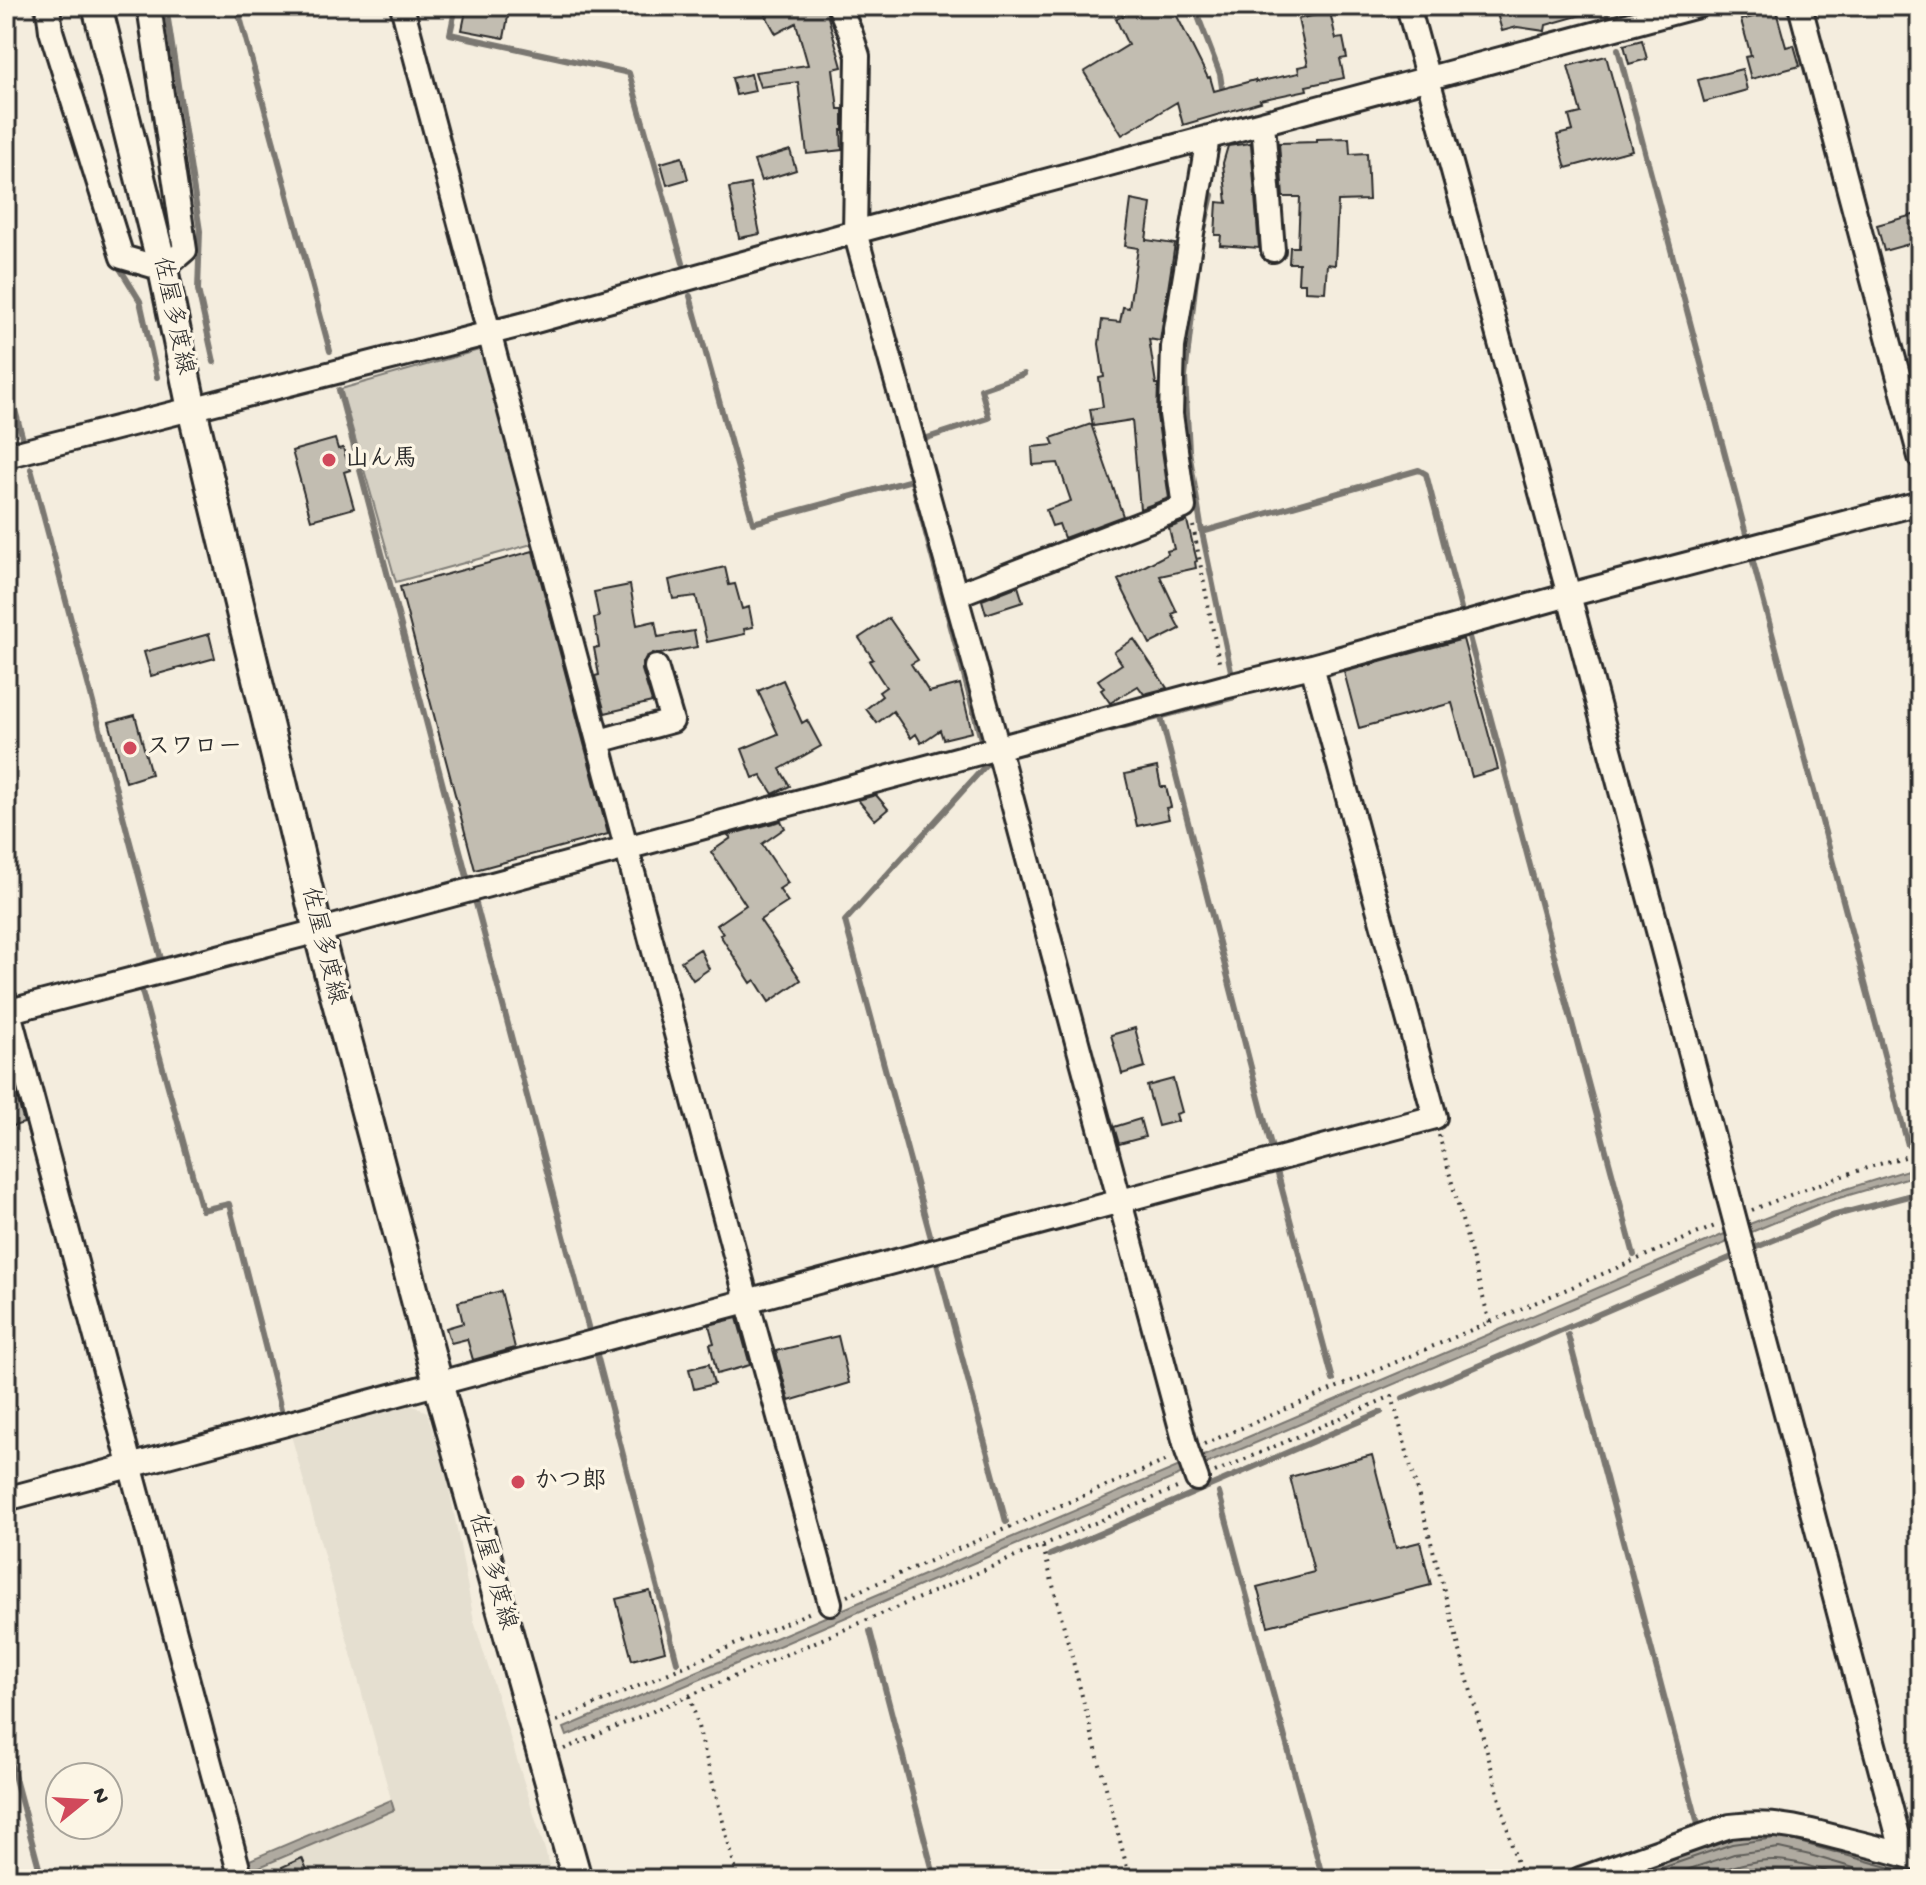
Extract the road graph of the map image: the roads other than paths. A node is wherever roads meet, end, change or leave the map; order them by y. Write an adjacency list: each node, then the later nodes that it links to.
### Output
1 (48, 6): 14 (street)
2 (97, 6): 14 (main road, 佐屋多度線)
3 (149, 6): 14 (street)
4 (402, 6): 15 (street)
5 (839, 6): 12 (street)
6 (1408, 6): 9 (street)
7 (1698, 6): 9 (street)
8 (1800, 6): 18 (street)
9 (1427, 79): 10 (street); 21 (street)
10 (1263, 123): 11 (street); 13 (street)
11 (1208, 137): 12 (street); 20 (street)
12 (855, 232): 15 (street); 20 (street)
13 (1273, 250)
14 (163, 269): 16 (main road, 佐屋多度線)
15 (489, 332): 16 (street); 24 (street)
16 (192, 409): 17 (street); 27 (main road, 佐屋多度線)
17 (6, 456)
18 (1920, 457)
19 (1920, 503): 21 (street)
20 (956, 595): 25 (street)
21 (1569, 595): 22 (street); 36 (street)
22 (1312, 666): 25 (street); 29 (street)
23 (656, 667): 24 (street)
24 (599, 741): 26 (street)
25 (998, 748): 26 (street); 29 (street)
26 (627, 848): 27 (street); 30 (street)
27 (318, 931): 28 (street); 31 (main road, 佐屋多度線)
28 (7, 1008): 32 (street)
29 (1119, 1202): 30 (street); 33 (street)
30 (747, 1300): 31 (street); 35 (street)
31 (438, 1383): 32 (street); 38 (main road, 佐屋多度線)
32 (130, 1466): 34 (street); 37 (street)
33 (1197, 1479)
34 (6, 1499)
35 (830, 1603)
36 (1912, 1857): 39 (street)
37 (238, 1869)
38 (577, 1879)
39 (1580, 1879)

